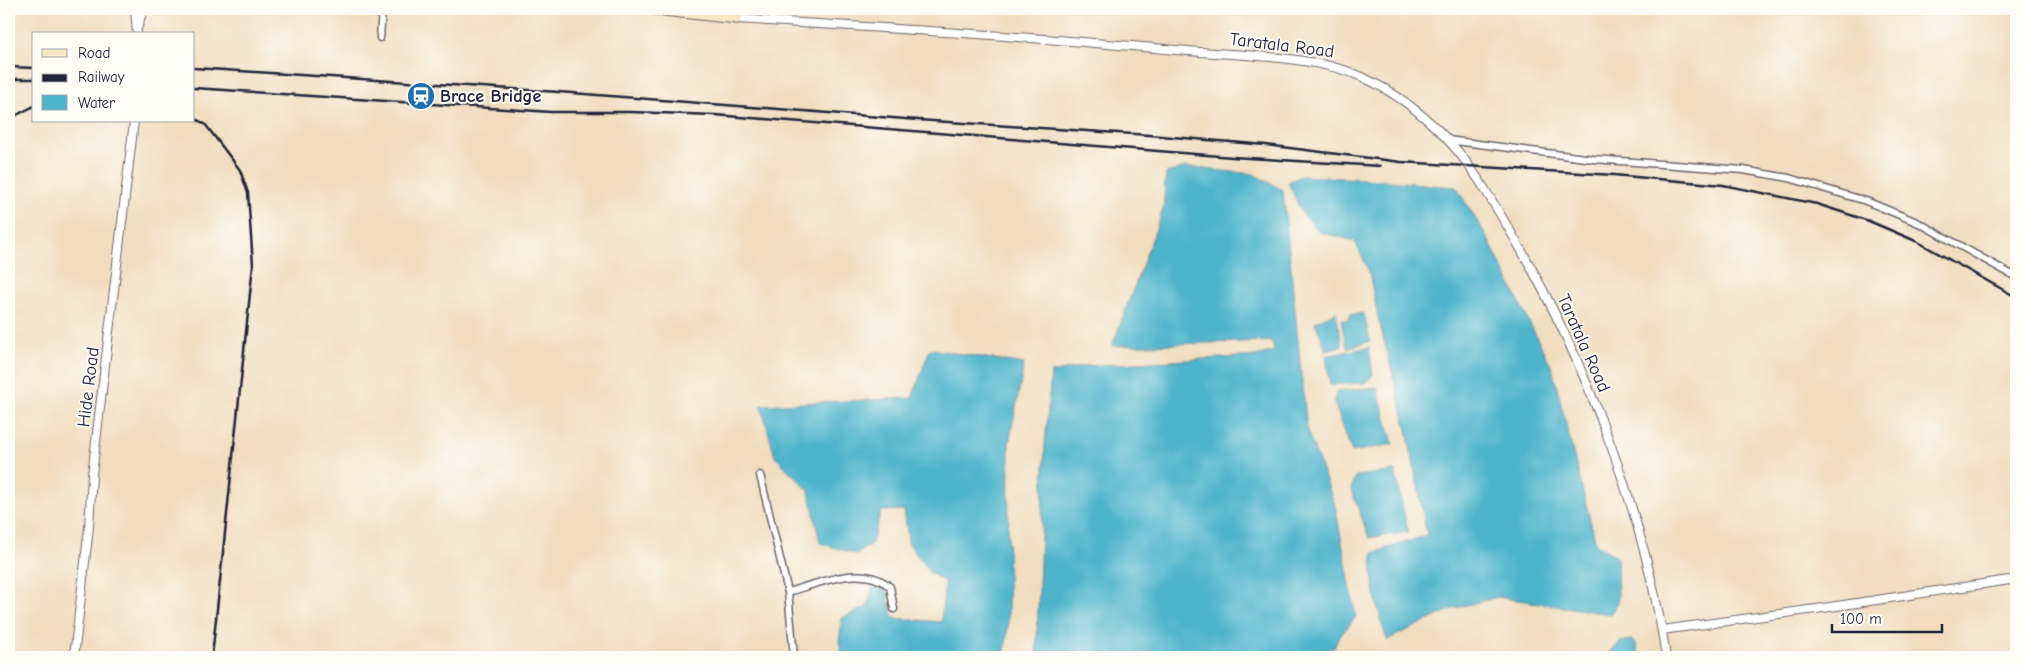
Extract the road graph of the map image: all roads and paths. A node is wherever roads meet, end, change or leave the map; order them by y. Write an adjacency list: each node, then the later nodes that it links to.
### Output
1 (135, 9): 9 (street)
2 (144, 9): 9 (street)
3 (382, 9): 10 (street)
4 (644, 9): 7 (main road, Taratala Road)
5 (702, 9): 7 (main road)
6 (733, 9): 8 (main road)
7 (693, 16): 8 (main road, Taratala Road)
8 (737, 19): 12 (street, Taratala Road)
9 (137, 30)
10 (380, 38)
11 (133, 124): 19 (street, Hide Road)
12 (1448, 140): 13 (street); 18 (street, Taratala Road)
13 (2016, 277)
14 (760, 475): 16 (street)
15 (2016, 579): 18 (street)
16 (788, 592): 17 (street); 20 (street)
17 (894, 609)
18 (1662, 630): 21 (street, Taratala Road)
19 (74, 657)
20 (794, 657)
21 (1666, 657)

